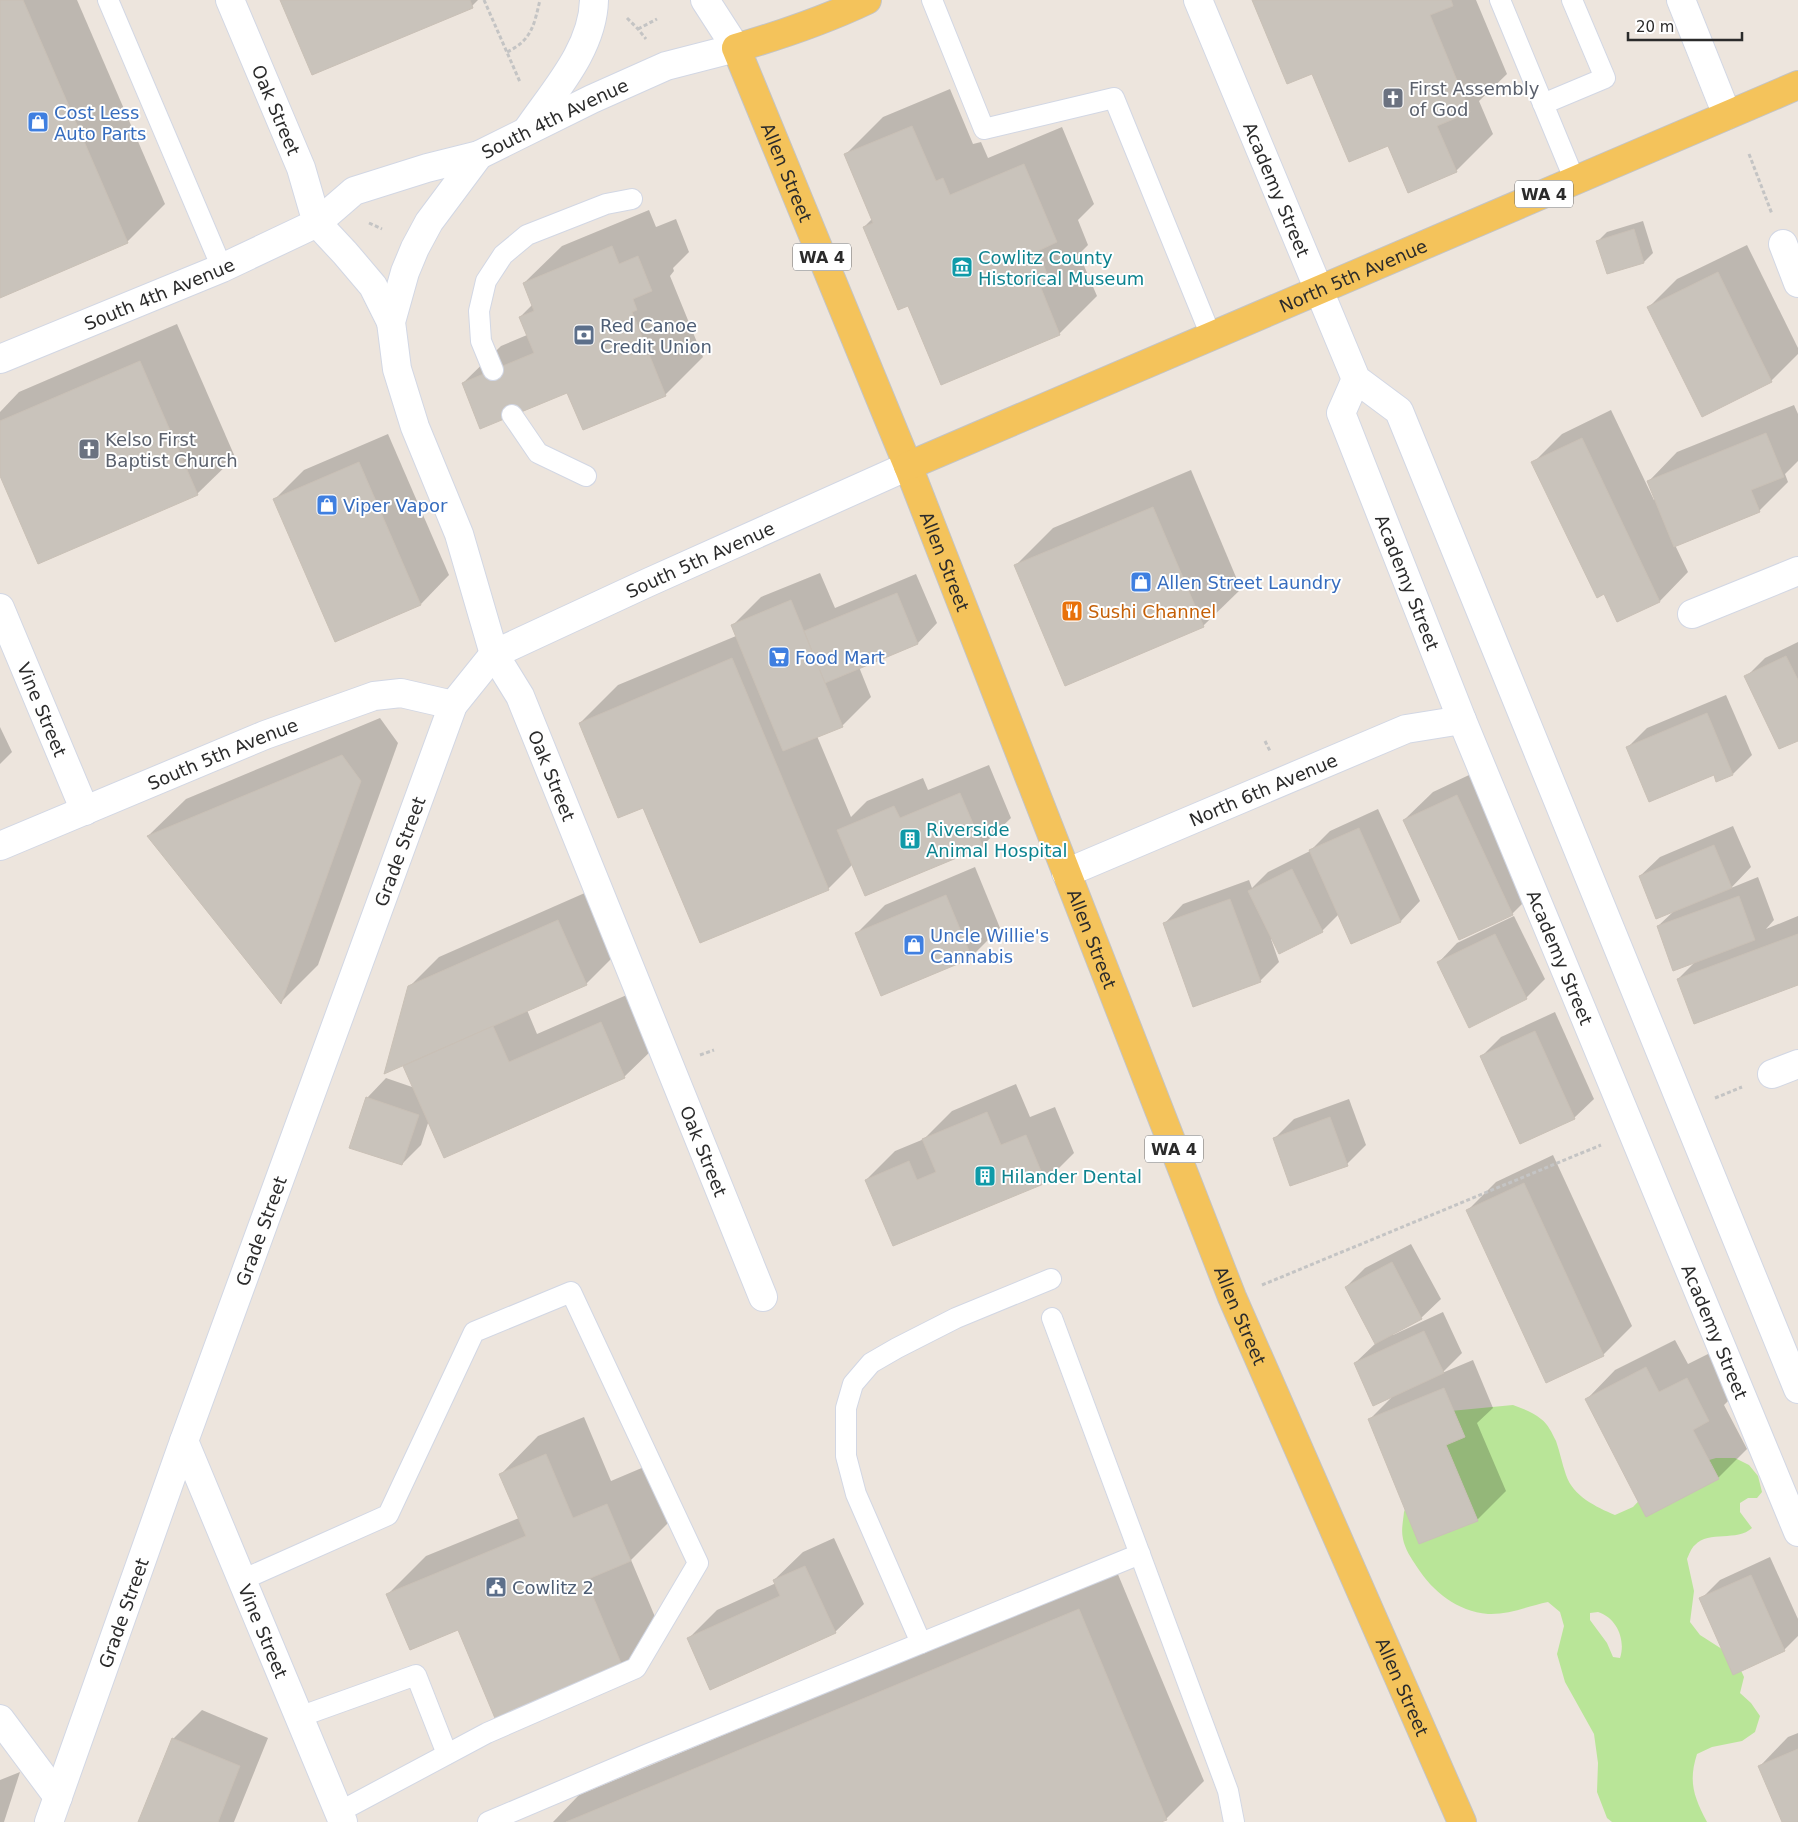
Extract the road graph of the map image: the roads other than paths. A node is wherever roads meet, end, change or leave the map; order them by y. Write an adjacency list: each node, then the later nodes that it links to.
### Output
1 (108, 0): 24 (lane)
2 (230, 0): 21 (street, Oak Street)
3 (594, 0): 17 (street)
4 (705, 0): 13 (street, Allen Street)
5 (721, 0): 13 (street, Allen Street)
6 (867, 0): 12 (main road)
7 (932, 0): 28 (lane)
8 (1198, 0): 26 (street, Academy Street)
9 (1500, 0): 15 (lane)
10 (1572, 0): 15 (lane)
11 (1681, 0): 16 (street)
12 (831, 8): 13 (main road)
13 (736, 48): 17 (street, South 4th Avenue); 33 (main road, Allen Street / WA 4)
14 (1798, 85): 16 (main road, North 5th Avenue / WA 4)
15 (1543, 104): 19 (lane)
16 (1727, 115): 19 (main road, North 5th Avenue / WA 4)
17 (528, 131): 18 (street, South 4th Avenue)
18 (479, 155): 21 (street, South 4th Avenue); 23 (street, South 4th Avenue)
19 (1575, 181): 26 (main road, North 5th Avenue / WA 4)
20 (632, 199): 30 (lane)
21 (317, 222): 24 (street, South 4th Avenue); 27 (street)
22 (1783, 244): 25 (street)
23 (415, 248): 27 (street, Oak Street)
24 (222, 268): 29 (street, South 4th Avenue)
25 (1798, 283)
26 (1319, 290): 28 (main road, North 5th Avenue / WA 4); 31 (street, Academy Street)
27 (391, 322): 38 (street, Oak Street)
28 (1211, 336): 33 (main road, North 5th Avenue / WA 4)
29 (0, 360)
30 (494, 370)
31 (1356, 379): 40 (street, Academy Street); 49 (street)
32 (512, 415): 34 (lane)
33 (908, 466): 38 (street, South 5th Avenue); 43 (main road, Allen Street / WA 4)
34 (586, 476)
35 (1798, 570): 37 (street)
36 (0, 608): 41 (street, Vine Street)
37 (1692, 614)
38 (494, 654): 39 (street, Grade Street); 47 (street, Oak Street)
39 (453, 705): 41 (street, South 5th Avenue); 50 (street, Grade Street)
40 (1462, 720): 43 (street, North 6th Avenue); 51 (street, Academy Street)
41 (85, 811): 42 (street, South 5th Avenue)
42 (0, 846)
43 (1066, 873): 63 (main road, Allen Street / WA 4)
44 (1798, 1064): 45 (street)
45 (1772, 1074)
46 (1052, 1279): 54 (lane)
47 (763, 1297)
48 (1052, 1318): 52 (lane)
49 (1798, 1389)
50 (184, 1442): 53 (street, Vine Street); 58 (street, Grade Street)
51 (1798, 1532)
52 (1140, 1554): 54 (lane); 62 (lane)
53 (242, 1580): 55 (street, Vine Street); 57 (lane)
54 (922, 1644): 61 (lane)
55 (299, 1717): 57 (lane); 59 (street, Vine Street)
56 (0, 1720): 58 (street)
57 (447, 1754): 59 (lane)
58 (58, 1797): 60 (street, Grade Street)
59 (341, 1817)
60 (50, 1822)
61 (488, 1822)
62 (1234, 1822)
63 (1462, 1822)

